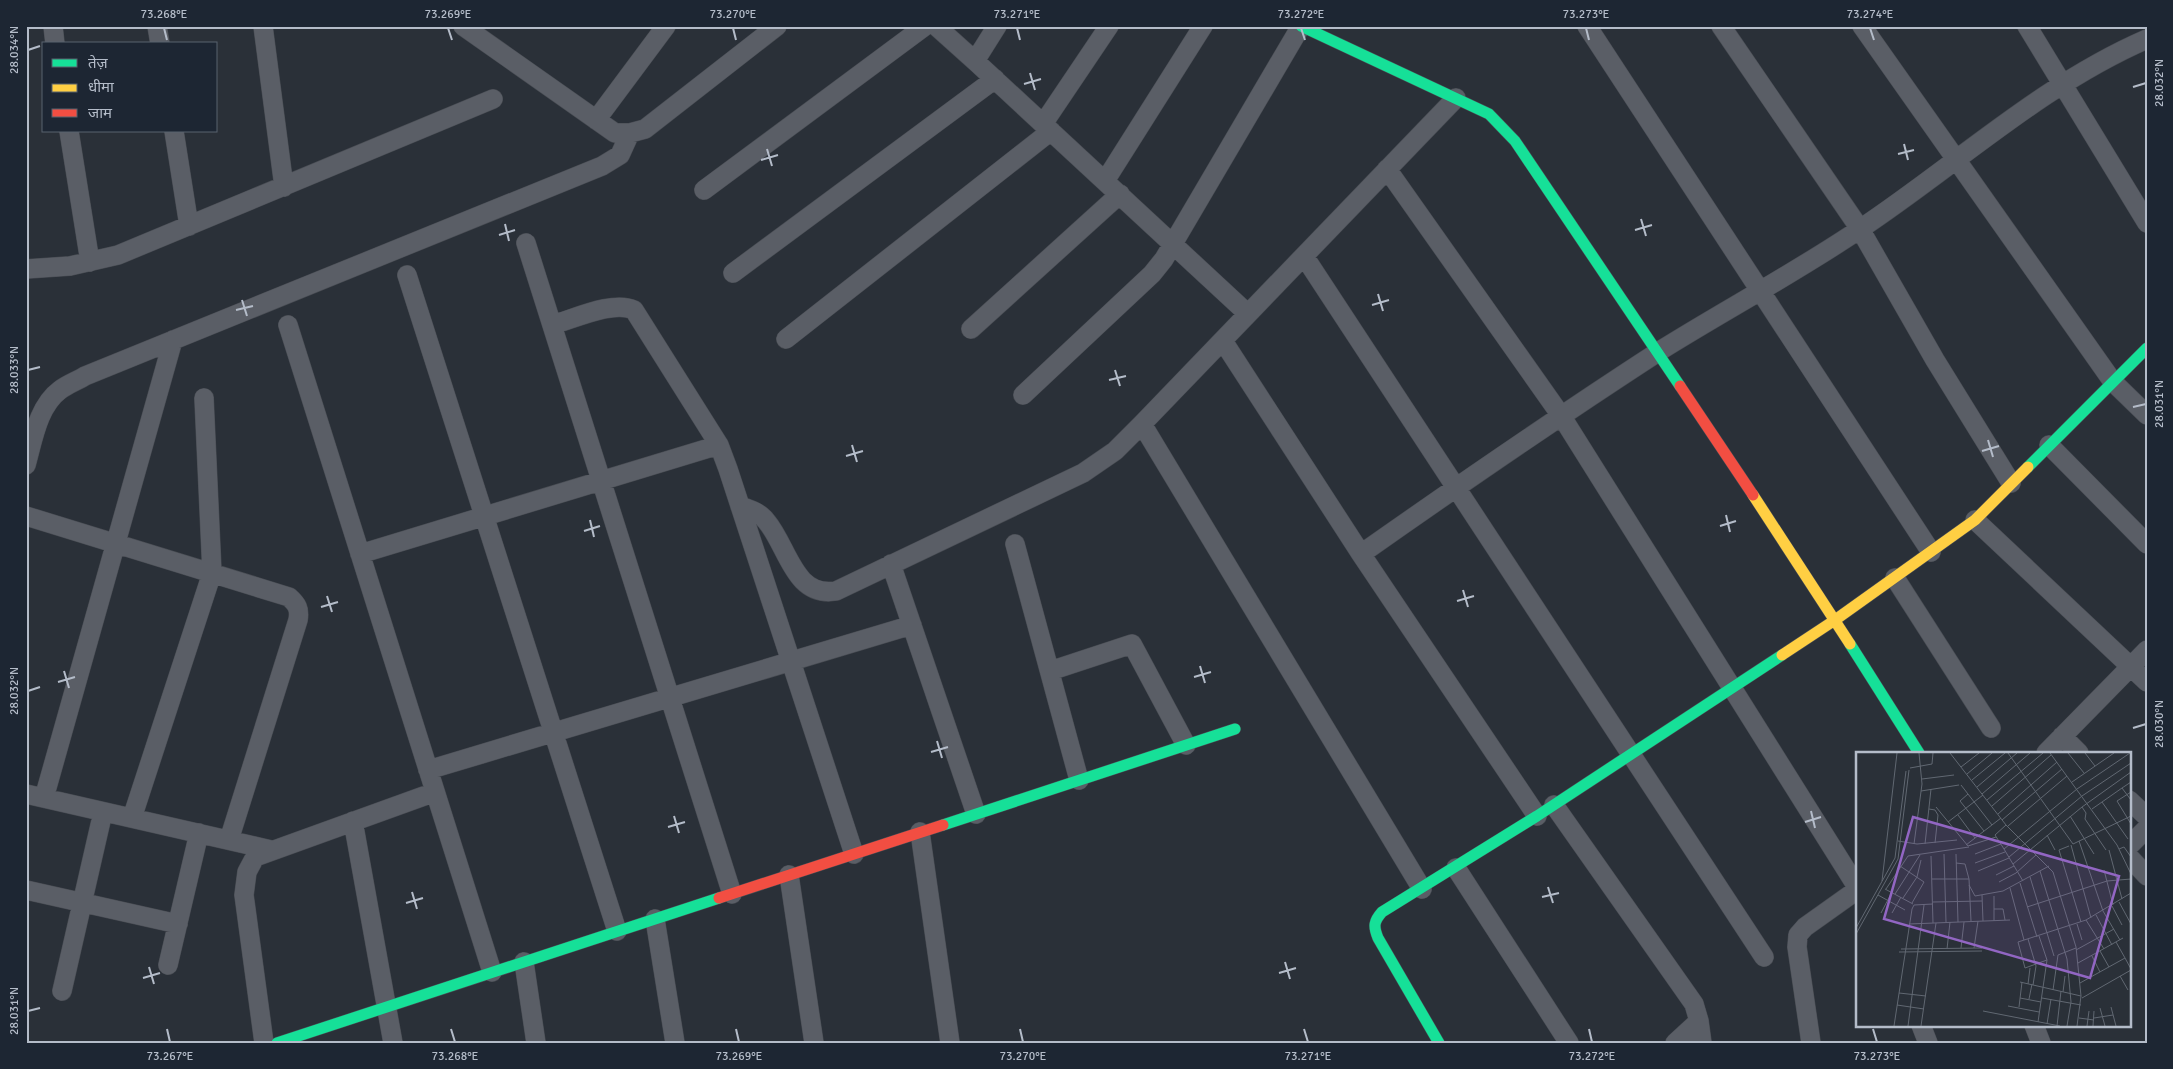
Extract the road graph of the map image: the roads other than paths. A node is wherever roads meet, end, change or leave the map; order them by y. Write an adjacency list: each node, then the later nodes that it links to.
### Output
1 (53, 26): 18 (street)
2 (157, 26): 19 (street)
3 (263, 26): 33 (street)
4 (463, 26): 25 (street)
5 (777, 26): 29 (street)
6 (924, 26): 34 (street)
7 (936, 26): 20 (street)
8 (997, 26): 20 (street)
9 (1109, 26): 26 (street)
10 (1203, 26): 32 (street)
11 (1301, 26): 23 (street); 40 (street)
12 (1587, 26): 46 (street)
13 (1721, 26): 38 (street)
14 (1862, 26): 30 (street)
15 (2027, 26): 22 (street)
16 (660, 29): 25 (street)
17 (2147, 39): 22 (street)
18 (55, 42)
19 (160, 42)
20 (975, 60): 21 (street)
21 (995, 79): 26 (street); 44 (street)
22 (2062, 84): 30 (street); 36 (street)
23 (1456, 98): 31 (street); 55 (street)
24 (493, 99): 33 (street)
25 (596, 120): 29 (street)
26 (1047, 127): 32 (street); 51 (street)
27 (69, 132): 42 (street)
28 (174, 132): 37 (street)
29 (630, 133): 52 (street)
30 (1956, 159): 38 (street); 56 (street)
31 (1388, 169): 41 (street); 60 (street)
32 (1105, 181): 35 (street)
33 (284, 187): 37 (street)
34 (704, 190)
35 (1120, 194): 40 (street); 50 (street)
36 (2147, 223)
37 (189, 226): 42 (street)
38 (1860, 229): 46 (street); 66 (street)
39 (526, 243): 49 (street)
40 (1174, 243): 47 (street); 57 (street)
41 (1304, 256): 47 (street); 67 (street)
42 (90, 262): 43 (street)
43 (26, 269)
44 (733, 273)
45 (407, 275): 70 (street)
46 (1760, 290): 55 (street); 75 (street)
47 (1248, 314): 53 (street)
48 (288, 325): 76 (street)
49 (552, 325): 62 (street); 65 (street)
50 (971, 329)
51 (786, 339)
52 (172, 340): 64 (street); 72 (street)
53 (1223, 340): 61 (street); 77 (street)
54 (2147, 348): 56 (street)
55 (1658, 353): 60 (street); 81 (street)
56 (2113, 382): 59 (street); 63 (street)
57 (1023, 395)
58 (204, 398): 79 (street)
59 (2147, 415)
60 (1562, 417): 67 (street); 88 (street)
61 (1142, 424): 78 (street); 123 (street)
62 (718, 445): 65 (street); 68 (street)
63 (2049, 445): 66 (street); 74 (street)
64 (26, 465)
65 (601, 481): 70 (street); 89 (street)
66 (2011, 484): 71 (street)
67 (1456, 487): 77 (street); 98 (street)
68 (740, 506): 78 (street); 84 (street)
69 (26, 516): 72 (street)
70 (484, 516): 76 (street); 92 (street)
71 (1975, 520): 75 (street); 85 (street)
72 (115, 543): 79 (street); 102 (street)
73 (1015, 544): 86 (street)
74 (2147, 544)
75 (1931, 552): 80 (street)
76 (360, 554): 99 (street)
77 (1361, 554): 107 (street)
78 (891, 564): 82 (street)
79 (212, 573): 109 (street); 114 (street)
80 (1895, 578): 81 (street); 90 (street)
81 (1835, 620): 88 (street); 95 (street)
82 (912, 625): 84 (street); 106 (street)
83 (2147, 650): 85 (street)
84 (791, 661): 89 (street); 117 (street)
85 (2130, 666): 87 (street); 93 (street)
86 (1050, 671): 94 (street); 100 (street)
87 (2147, 682)
88 (1732, 688): 98 (street); 122 (street)
89 (670, 698): 92 (street); 126 (street)
90 (1991, 728)
91 (1235, 729): 94 (street)
92 (554, 733): 99 (street); 130 (street)
93 (2062, 736): 96 (street); 97 (street)
94 (1186, 745): 100 (street)
95 (1918, 752)
96 (2047, 752)
97 (2078, 752)
98 (1631, 754): 104 (street); 131 (street)
99 (428, 770): 101 (street)
100 (1079, 780): 106 (street)
101 (435, 792): 110 (street); 134 (street)
102 (35, 796): 105 (street)
103 (2130, 801): 108 (street)
104 (1554, 805): 107 (street); 137 (street)
105 (104, 812): 109 (street); 127 (street)
106 (976, 814): 112 (street)
107 (1537, 816): 119 (street)
108 (2147, 817)
109 (132, 818): 113 (street)
110 (353, 821): 116 (street); 136 (street)
111 (2147, 828): 115 (street)
112 (920, 832): 117 (street); 146 (street)
113 (199, 834): 114 (street); 129 (street)
114 (228, 840): 116 (street)
115 (2130, 845)
116 (272, 850): 140 (street)
117 (854, 854): 120 (street)
118 (2130, 858): 121 (street)
119 (1456, 868): 123 (street); 148 (street)
120 (789, 875): 126 (street); 145 (street)
121 (2147, 876)
122 (1856, 887)
123 (1422, 889): 147 (street)
124 (26, 890): 127 (street)
125 (1856, 890): 151 (street)
126 (732, 894): 128 (street)
127 (82, 903): 129 (street); 135 (street)
128 (655, 919): 130 (street); 144 (street)
129 (178, 924): 133 (street)
130 (617, 931): 132 (street)
131 (1764, 957)
132 (524, 962): 134 (street); 143 (street)
133 (168, 965)
134 (492, 972): 136 (street)
135 (62, 991)
136 (387, 1007): 141 (street); 142 (street)
137 (1699, 1021): 149 (street); 150 (street)
138 (1921, 1026): 152 (street)
139 (2034, 1026): 153 (street)
140 (264, 1043)
141 (276, 1043)
142 (393, 1043)
143 (536, 1043)
144 (675, 1043)
145 (814, 1043)
146 (950, 1043)
147 (1439, 1043)
148 (1568, 1043)
149 (1674, 1043)
150 (1702, 1043)
151 (1811, 1043)
152 (1928, 1043)
153 (2041, 1043)

